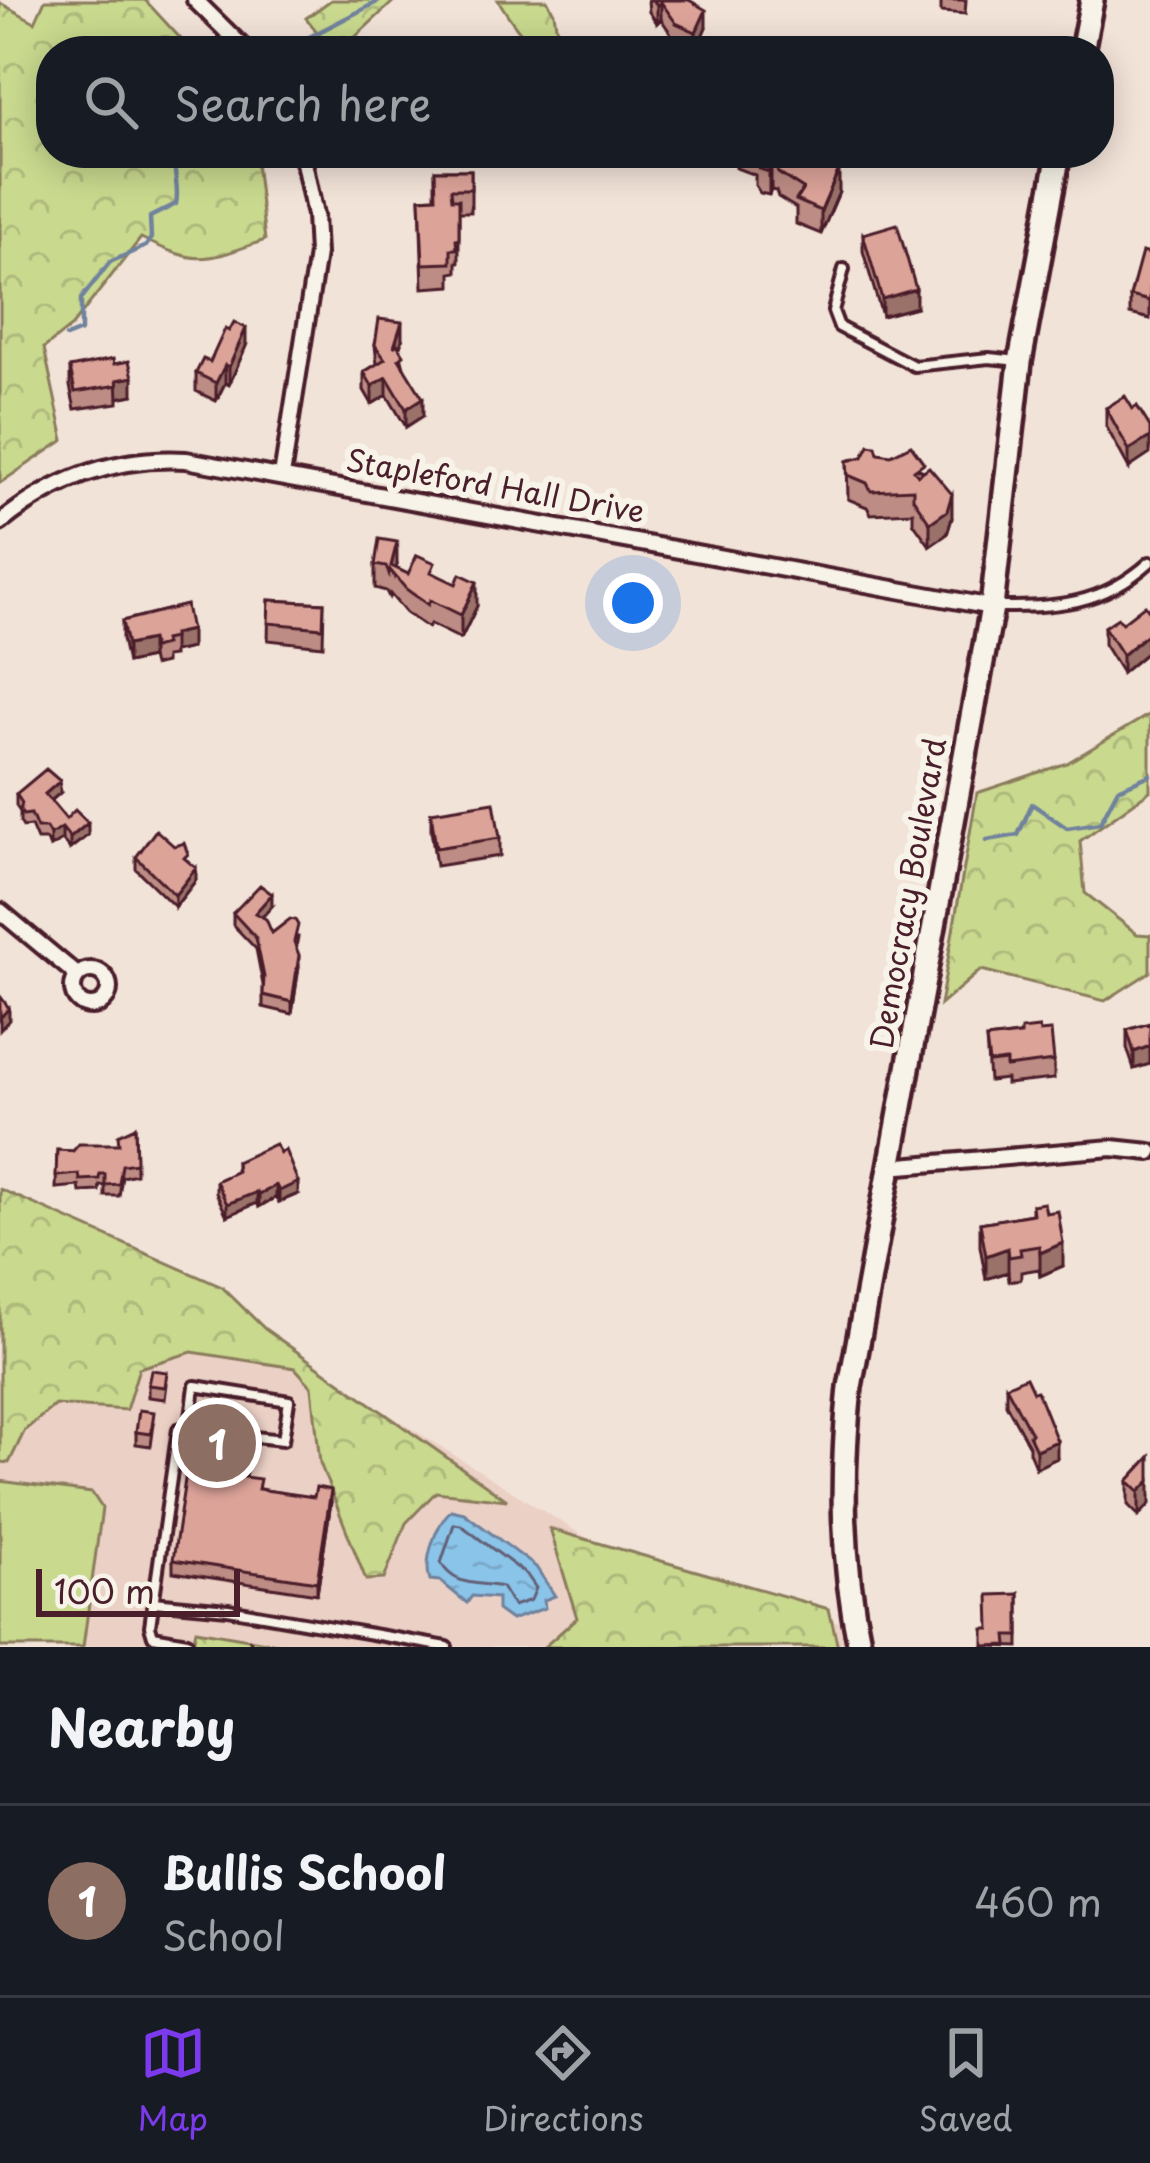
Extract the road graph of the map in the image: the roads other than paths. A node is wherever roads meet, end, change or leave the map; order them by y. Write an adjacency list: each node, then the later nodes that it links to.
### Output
1 (194, 0): 3 (street)
2 (1092, 0): 4 (main road)
3 (231, 36)
4 (1085, 36)
5 (305, 168): 9 (street)
6 (1057, 168): 8 (main road, Democracy Boulevard)
7 (844, 269): 8 (lane)
8 (1020, 362): 12 (main road, Democracy Boulevard)
9 (282, 476): 10 (street, Stapleford Hall Drive); 12 (street, Stapleford Hall Drive)
10 (0, 523)
11 (1150, 562): 12 (lane)
12 (992, 607): 16 (main road, Democracy Boulevard)
13 (0, 911): 14 (street)
14 (77, 975)
15 (1150, 1152): 16 (street)
16 (889, 1168): 23 (main road, Democracy Boulevard)
17 (178, 1429): 17 (lane); 18 (lane)
18 (153, 1602): 19 (lane); 22 (lane)
19 (153, 1636): 20 (lane); 21 (lane)
20 (188, 1642)
21 (149, 1647)
22 (447, 1647)
23 (860, 1647)

